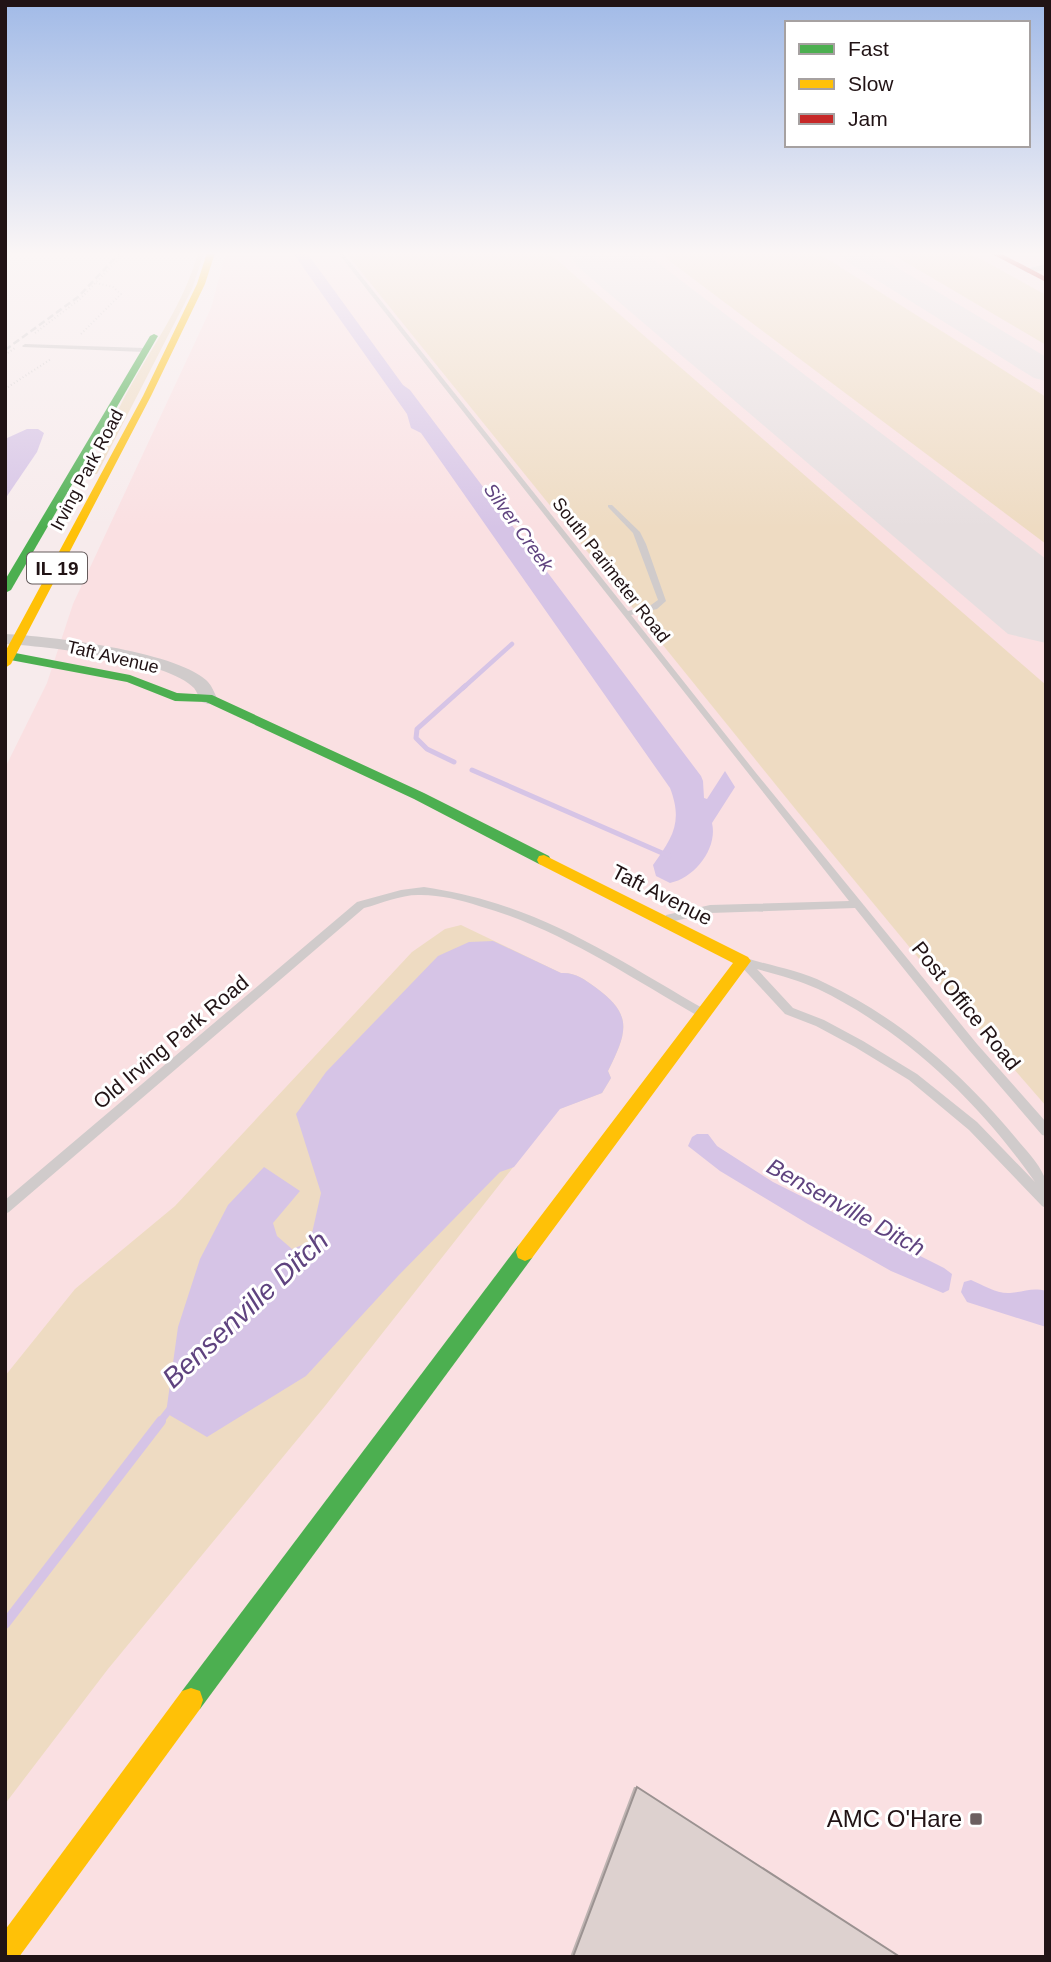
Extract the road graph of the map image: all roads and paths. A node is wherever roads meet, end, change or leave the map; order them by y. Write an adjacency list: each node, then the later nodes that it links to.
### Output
1 (23, 345): 9 (path)
2 (32, 345): 7 (lane)
3 (71, 345): 7 (path)
4 (148, 345): 8 (main road, Irving Park Road / IL 19)
5 (172, 345): 14 (main road, Irving Park Road / IL 19)
6 (412, 345): 13 (lane, South Parimeter Road)
7 (69, 347): 8 (lane); 10 (path)
8 (144, 350): 12 (main road, Irving Park Road / IL 19)
9 (5, 355)
10 (5, 389)
11 (610, 506): 13 (lane)
12 (5, 590)
13 (625, 614): 16 (lane, South Parimeter Road)
14 (9, 651): 15 (street, Taft Avenue)
15 (208, 698): 17 (main road, Taft Avenue)
16 (858, 904): 17 (lane); 20 (lane, Post Office Road)
17 (661, 920): 18 (main road, Taft Avenue)
18 (743, 961): 19 (main road); 21 (lane); 22 (lane, Taft Avenue)
19 (703, 1014): 23 (lane, Old Irving Park Road); 24 (main road)
20 (1046, 1131)
21 (1046, 1188)
22 (1046, 1202)
23 (5, 1208)
24 (5, 1953)

